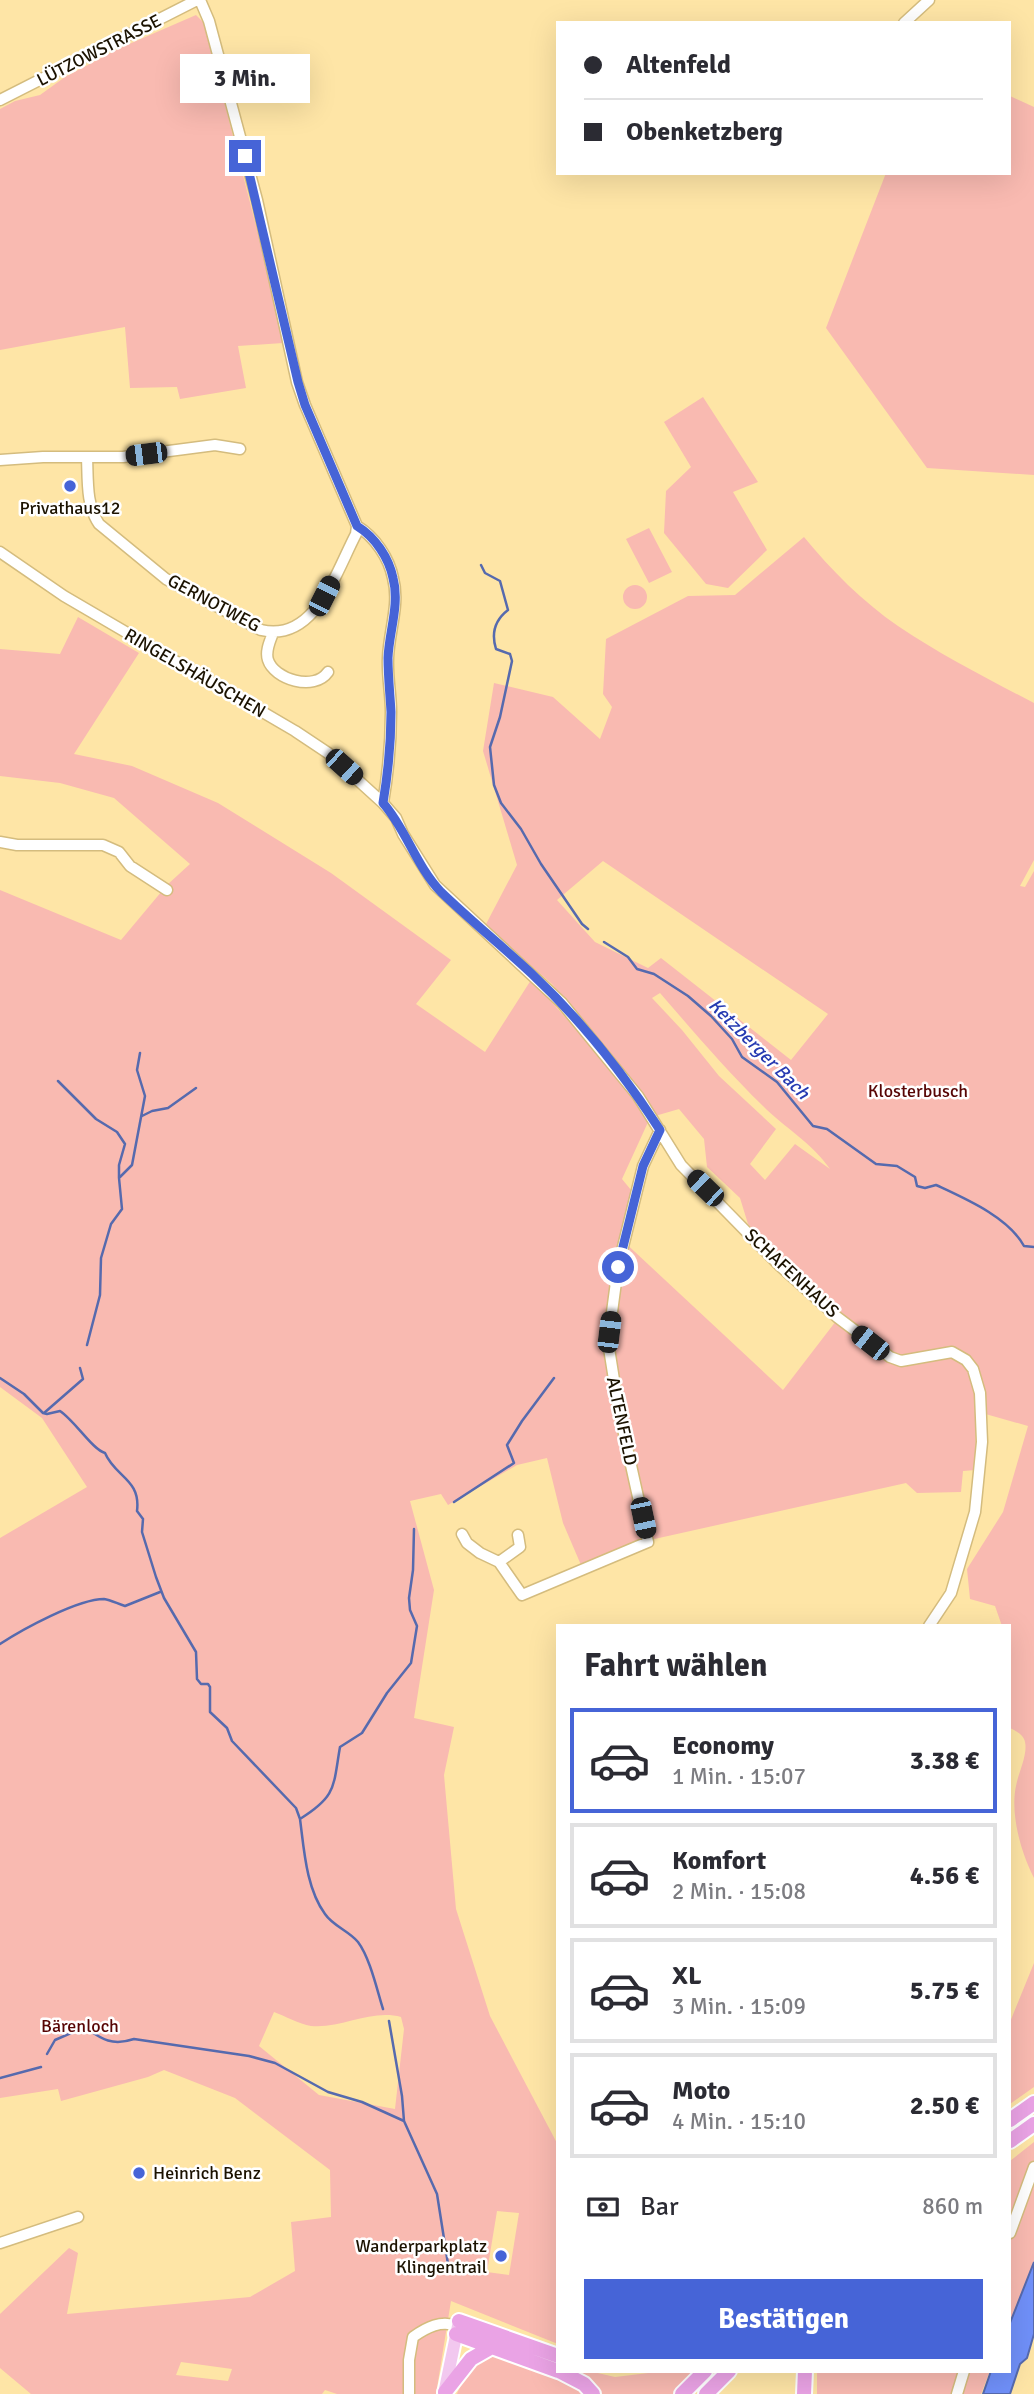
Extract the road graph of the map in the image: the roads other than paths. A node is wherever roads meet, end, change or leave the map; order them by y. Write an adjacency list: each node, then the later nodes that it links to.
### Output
1 (198, 0): 4 (street, LÜTZOWSTRASSE); 8 (street)
2 (929, 0): 3 (street)
3 (906, 21)
4 (0, 100)
5 (240, 449): 6 (street)
6 (87, 457): 7 (street); 10 (street, GERNOTWEG)
7 (0, 460)
8 (357, 526): 10 (street, GERNOTWEG); 12 (street)
9 (0, 552): 12 (street, RINGELSHÄUSCHEN)
10 (273, 633): 11 (street)
11 (328, 672)
12 (383, 803): 15 (street, RINGELSHÄUSCHEN)
13 (0, 842): 14 (street)
14 (167, 890)
15 (475, 923): 16 (street, SCHAFENHAUS)
16 (660, 1130): 19 (street, ALTENFELD); 20 (street, SCHAFENHAUS)
17 (462, 1534): 19 (street, ALTENFELD)
18 (519, 1535): 19 (street)
19 (499, 1562)
20 (930, 1624)
21 (1034, 2103): 22 (highway)
22 (1011, 2119)
23 (1028, 2128): 24 (highway)
24 (1011, 2140)
25 (1034, 2167): 27 (street)
26 (78, 2217): 28 (street)
27 (1011, 2230)
28 (0, 2243)
29 (457, 2327): 30 (highway); 31 (highway); 38 (main road); 39 (street)
30 (492, 2347): 32 (highway); 38 (highway)
31 (556, 2355)
32 (556, 2370)
33 (563, 2373): 40 (highway)
34 (703, 2373): 41 (highway)
35 (727, 2373): 42 (highway)
36 (805, 2373): 43 (highway)
37 (963, 2373): 44 (street)
38 (444, 2393)
39 (409, 2394)
40 (593, 2394)
41 (682, 2394)
42 (706, 2394)
43 (804, 2394)
44 (957, 2394)

